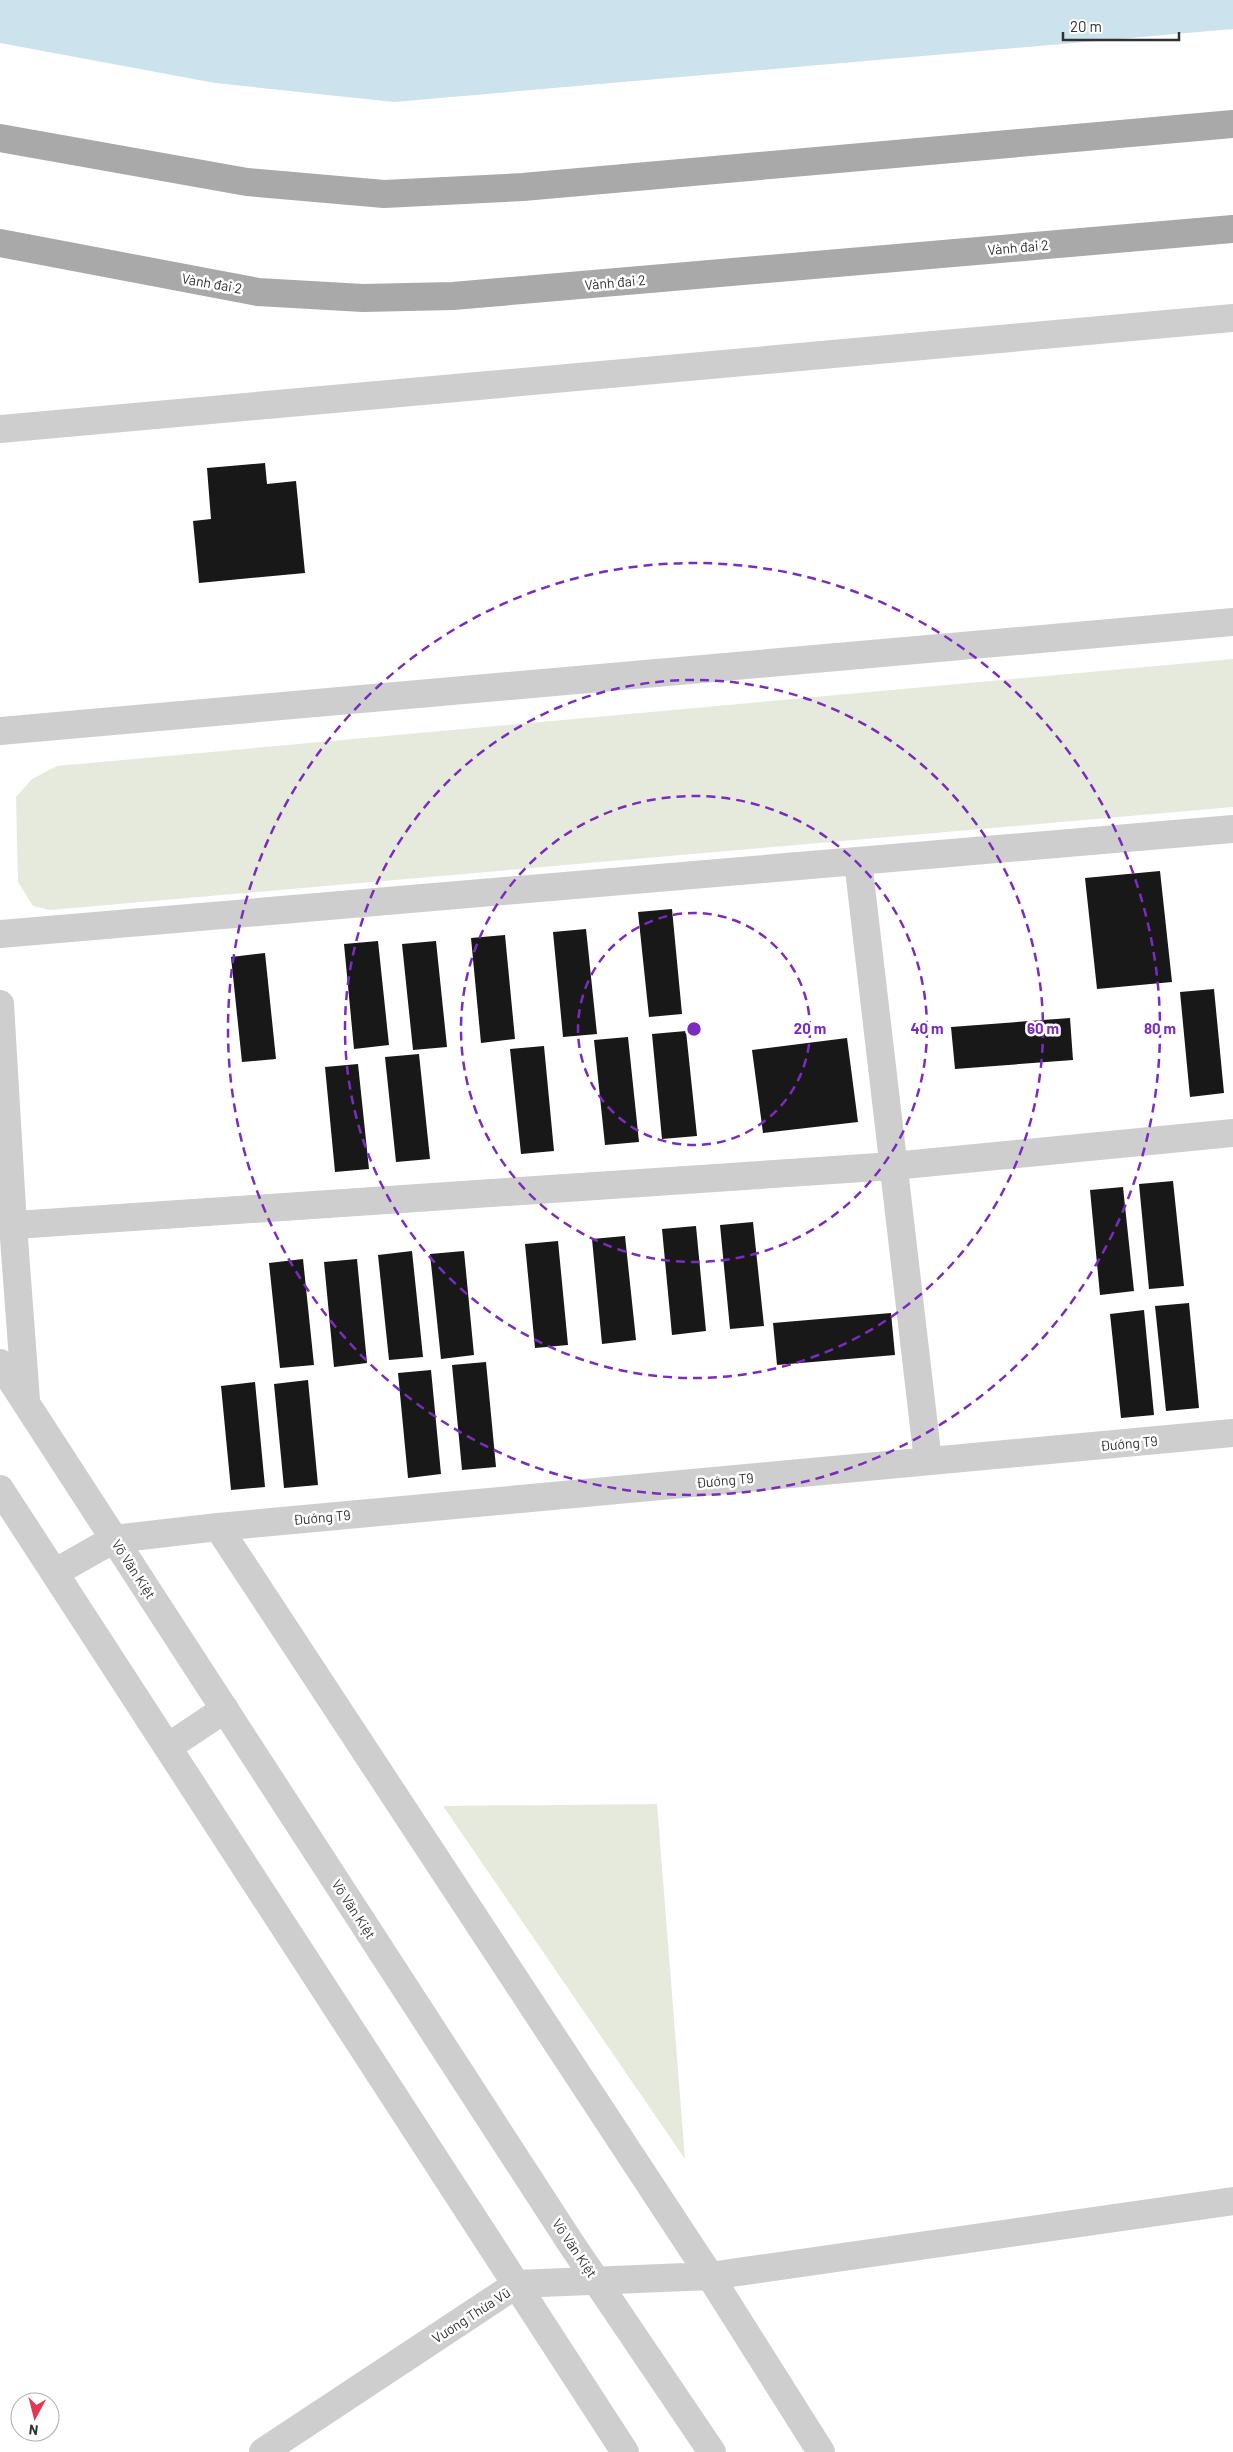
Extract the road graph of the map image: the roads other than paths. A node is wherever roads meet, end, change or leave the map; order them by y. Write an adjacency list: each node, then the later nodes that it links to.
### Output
1 (1233, 124): 2 (main road)
2 (0, 138)
3 (1233, 228): 4 (main road, Vành đai 2)
4 (0, 243)
5 (1233, 318): 6 (street)
6 (0, 429)
7 (1233, 622): 8 (street)
8 (0, 731)
9 (1233, 829): 10 (street)
10 (858, 861): 11 (street); 14 (street)
11 (0, 934)
12 (0, 1004): 15 (street)
13 (1233, 1133): 14 (street)
14 (893, 1166): 15 (street); 19 (street)
15 (6, 1225): 17 (street)
16 (0, 1363): 17 (street, Võ Văn Kiệt)
17 (26, 1404): 22 (street, Võ Văn Kiệt)
18 (1233, 1433): 19 (street, Đướng T9)
19 (928, 1461): 21 (street, Đướng T9)
20 (0, 1488): 23 (street)
21 (218, 1527): 22 (street, Đướng T9); 27 (street)
22 (114, 1539): 23 (street); 24 (street, Võ Văn Kiệt)
23 (56, 1572): 25 (street)
24 (225, 1710): 25 (street); 28 (street, Võ Văn Kiệt)
25 (168, 1747): 29 (street)
26 (1233, 2201): 27 (street, Vương Thừa Vũ)
27 (710, 2276): 28 (street, Vương Thừa Vũ); 33 (street)
28 (597, 2282): 29 (street, Vương Thừa Vũ); 32 (street, Võ Văn Kiệt)
29 (517, 2284): 30 (street, Vương Thừa Vũ); 31 (street)
30 (263, 2452)
31 (624, 2452)
32 (712, 2452)
33 (821, 2452)

